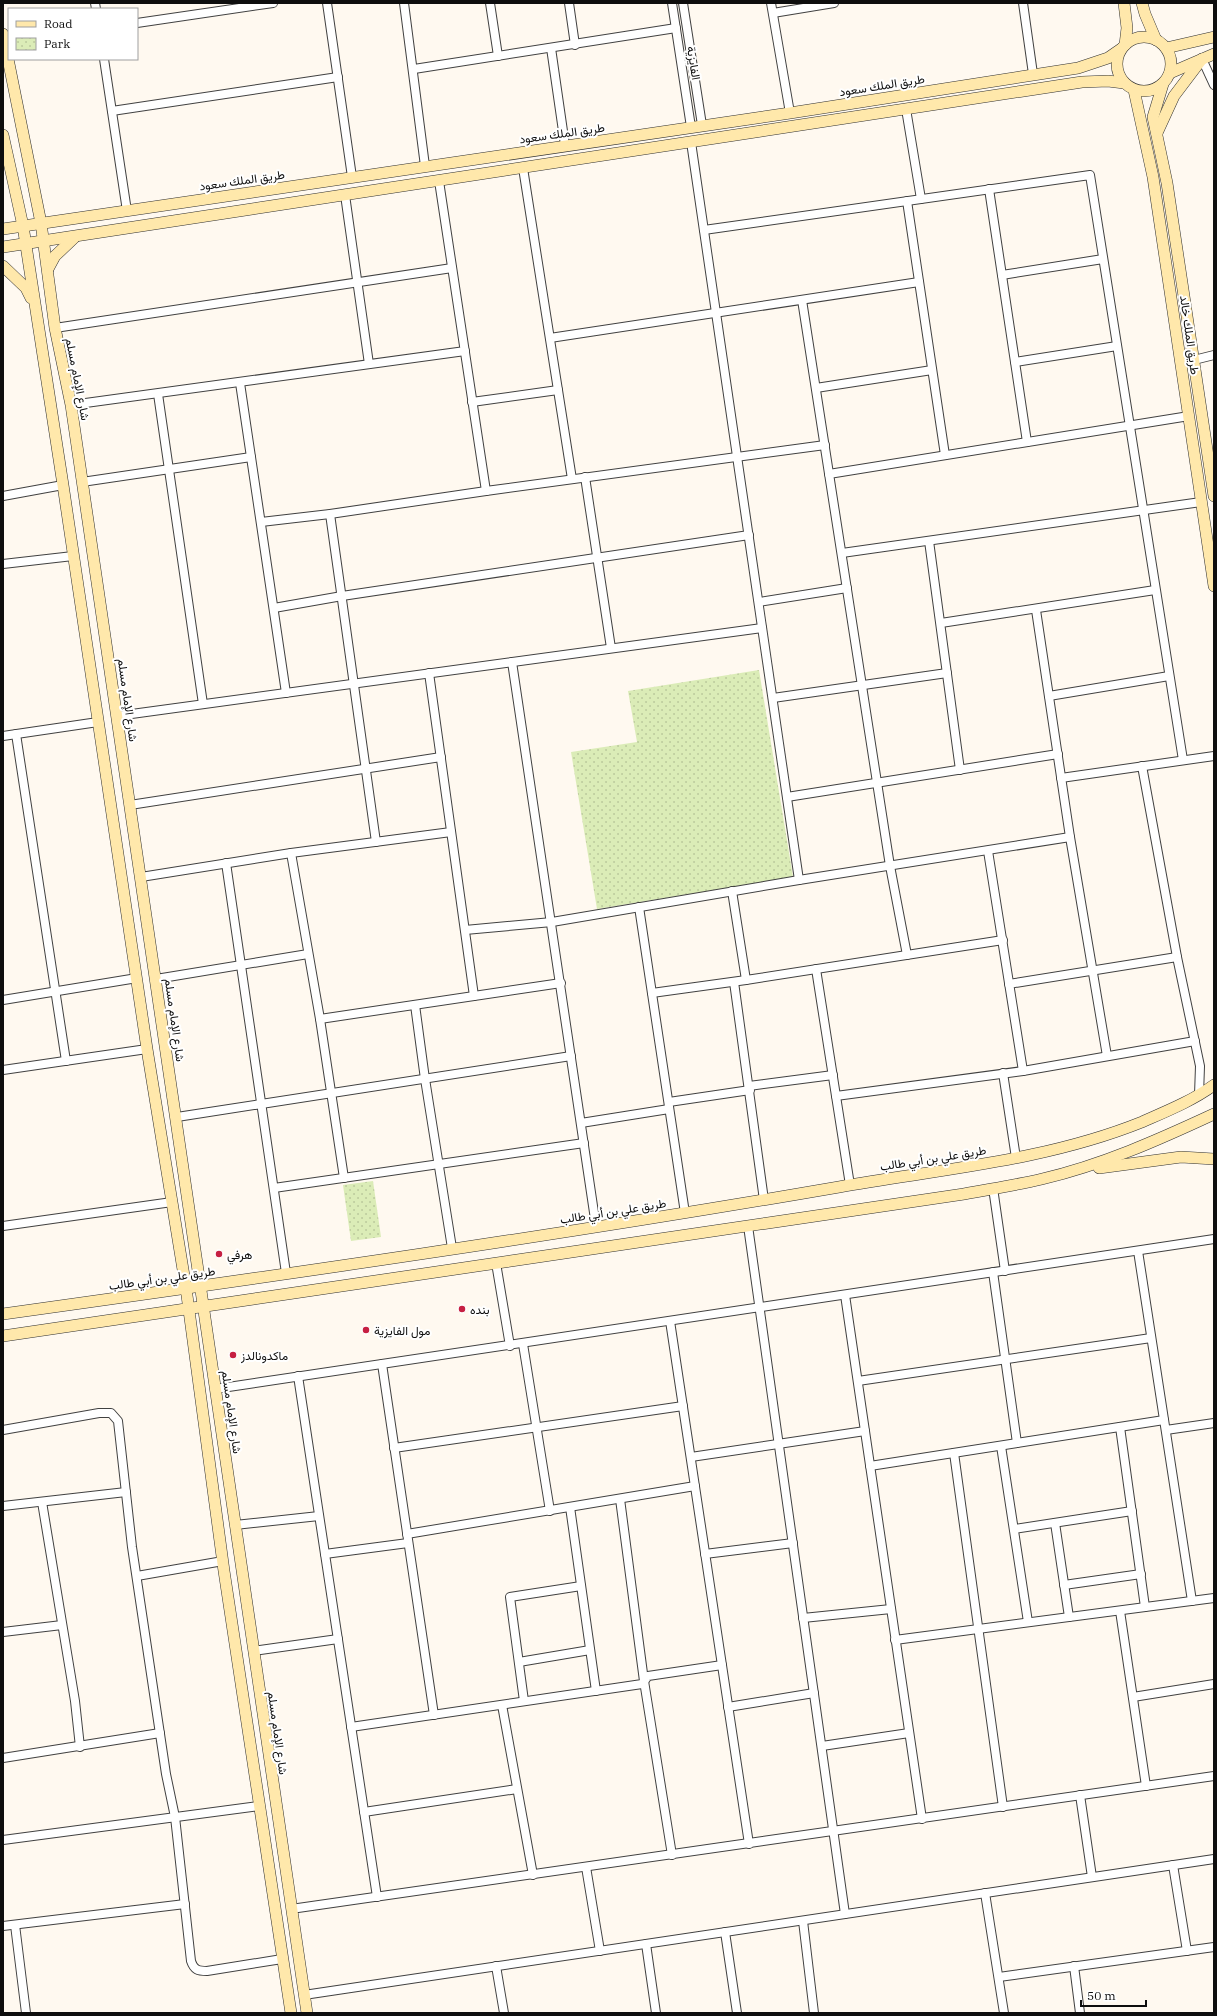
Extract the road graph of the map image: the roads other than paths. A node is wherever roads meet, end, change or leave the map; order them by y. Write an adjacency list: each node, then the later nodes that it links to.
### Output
1 (273, 3): 14 (street)
2 (327, 3): 32 (street)
3 (404, 3): 29 (street)
4 (490, 3): 24 (street)
5 (569, 3): 19 (street)
6 (672, 3): 15 (street, الفايزية)
7 (683, 3): 42 (street, الفايزية)
8 (771, 3): 13 (street)
9 (834, 3): 13 (street)
10 (1024, 3): 31 (street)
11 (1124, 3): 20 (main road)
12 (1142, 3): 18 (main road)
13 (773, 13): 39 (street)
14 (138, 23)
15 (676, 28): 19 (street); 42 (street, الفايزية)
16 (3, 34): 25 (main road, شارع الإمام مسلم)
17 (1214, 37): 22 (main road)
18 (1156, 40): 20 (main road); 22 (main road)
19 (575, 45): 21 (street)
20 (1123, 47): 31 (main road, طريق الملك سعود); 33 (main road)
21 (551, 48): 24 (street); 46 (street)
22 (1166, 48): 30 (main road)
23 (1214, 54): 26 (main road)
24 (498, 56): 29 (street)
25 (8, 59)
26 (1202, 59): 30 (main road); 35 (street); 43 (main road)
27 (8, 60): 56 (main road, شارع الإمام مسلم)
28 (104, 60): 38 (street)
29 (414, 69): 47 (street)
30 (1170, 73): 34 (main road)
31 (1033, 74): 39 (main road, طريق الملك سعود)
32 (338, 77): 38 (street); 49 (street)
33 (1124, 83): 36 (main road); 37 (main road)
34 (1164, 84): 36 (main road); 41 (main road, طريق الملك خالد)
35 (1214, 85)
36 (1134, 90): 40 (main road, طريق الملك خالد)
37 (906, 109): 45 (main road); 53 (street)
38 (112, 111): 55 (street)
39 (790, 113): 42 (main road, طريق الملك سعود)
40 (1140, 117): 41 (main road); 89 (main road, طريق الملك خالد)
41 (1154, 117): 43 (main road, طريق الملك خالد)
42 (697, 126): 46 (main road, طريق الملك سعود)
43 (1157, 133): 79 (main road, طريق الملك خالد)
44 (3, 135): 57 (main road)
45 (691, 142): 48 (main road); 59 (street)
46 (565, 146): 47 (main road, طريق الملك سعود)
47 (425, 166): 49 (main road, طريق الملك سعود)
48 (523, 168): 50 (main road); 75 (street)
49 (352, 177): 55 (main road, طريق الملك سعود)
50 (439, 181): 52 (main road); 66 (street)
51 (989, 190): 53 (street); 64 (street); 68 (street)
52 (345, 195): 60 (main road); 70 (street)
53 (921, 199): 54 (street)
54 (907, 201): 59 (street); 69 (street)
55 (127, 211): 56 (main road, طريق الملك سعود)
56 (41, 223): 57 (main road, طريق الملك سعود); 61 (main road, شارع الإمام مسلم)
57 (23, 226): 58 (main road, طريق الملك سعود); 62 (main road)
58 (3, 229)
59 (704, 230): 73 (street)
60 (75, 237): 61 (main road); 67 (main road)
61 (43, 242): 62 (main road); 67 (main road, شارع الإمام مسلم)
62 (25, 244): 63 (main road); 72 (main road)
63 (3, 247)
64 (1103, 259): 68 (street); 76 (street)
65 (3, 266): 72 (main road)
66 (452, 268): 70 (street); 77 (street)
67 (48, 269): 74 (main road, شارع الإمام مسلم)
68 (1002, 275): 80 (street)
69 (919, 282): 71 (street); 82 (street)
70 (357, 283): 74 (street); 81 (street)
71 (802, 300): 73 (street); 84 (street)
72 (34, 305): 101 (main road)
73 (716, 313): 75 (street); 95 (street)
74 (56, 328): 88 (main road, شارع الإمام مسلم)
75 (550, 338): 85 (street)
76 (1117, 346): 80 (street); 90 (street)
77 (465, 351): 81 (street); 87 (street)
78 (1214, 355): 79 (street)
79 (1194, 360): 104 (main road, طريق الملك خالد)
80 (1015, 362): 91 (street)
81 (369, 364): 83 (street)
82 (932, 370): 84 (street); 93 (street)
83 (240, 383): 86 (street); 94 (street)
84 (816, 388): 92 (street)
85 (558, 390): 87 (street); 99 (street)
86 (158, 394): 88 (street); 96 (street)
87 (472, 402): 102 (street)
88 (71, 405): 100 (main road, شارع الإمام مسلم)
89 (1189, 416): 90 (street); 105 (main road, طريق الملك خالد)
90 (1129, 426): 91 (street); 106 (street)
91 (1027, 442): 93 (street)
92 (825, 445): 95 (street); 97 (street)
93 (945, 455): 97 (street)
94 (251, 457): 96 (street); 108 (street)
95 (737, 457): 98 (street); 109 (street)
96 (169, 468): 100 (street); 134 (street)
97 (829, 474): 111 (street)
98 (585, 477): 99 (street); 113 (street)
99 (572, 479): 102 (street)
100 (82, 482): 135 (main road, شارع الإمام مسلم)
101 (63, 485): 103 (street); 112 (main road)
102 (486, 491): 107 (street)
103 (3, 496)
104 (1214, 496)
105 (1202, 502): 106 (street); 115 (main road, طريق الملك خالد)
106 (1142, 511): 110 (street); 117 (street)
107 (330, 514): 108 (street); 118 (street)
108 (261, 522): 120 (street)
109 (749, 534): 113 (street); 119 (street)
110 (929, 540): 111 (street); 122 (street)
111 (842, 553): 116 (street)
112 (73, 556): 114 (street); 136 (main road)
113 (598, 558): 118 (street); 124 (street)
114 (3, 564)
115 (1214, 586)
116 (847, 588): 119 (street); 130 (street)
117 (1155, 590): 121 (street); 128 (street)
118 (342, 596): 120 (street); 129 (street)
119 (759, 602): 123 (street)
120 (274, 608): 131 (street)
121 (1036, 610): 122 (street); 132 (street)
122 (941, 623): 127 (street)
123 (762, 628): 124 (street); 133 (street)
124 (611, 648): 125 (street)
125 (512, 662): 126 (street); 161 (street)
126 (429, 673): 129 (street); 141 (street)
127 (947, 673): 130 (street); 145 (street)
128 (1169, 676): 132 (street); 142 (street)
129 (354, 683): 131 (street); 144 (street)
130 (862, 685): 133 (street); 147 (street)
131 (286, 692): 134 (street)
132 (1049, 696): 139 (street)
133 (773, 698): 148 (street)
134 (203, 704): 135 (street)
135 (117, 716): 149 (main road, شارع الإمام مسلم)
136 (98, 722): 137 (street); 170 (main road)
137 (16, 734): 138 (street); 176 (street)
138 (3, 736)
139 (1058, 754): 145 (street); 146 (street)
140 (1214, 756): 142 (street)
141 (441, 757): 144 (street); 150 (street)
142 (1183, 760): 143 (street)
143 (1142, 766): 146 (street); 166 (street)
144 (366, 768): 149 (street); 152 (street)
145 (960, 770): 147 (street)
146 (1062, 778): 151 (street)
147 (878, 783): 148 (street); 156 (street)
148 (787, 797): 158 (street)
149 (130, 805): 157 (main road, شارع الإمام مسلم)
150 (451, 832): 152 (street); 162 (street)
151 (1070, 837): 153 (street); 169 (street)
152 (376, 842): 154 (street)
153 (988, 850): 156 (street); 163 (street)
154 (291, 853): 155 (street); 164 (street)
155 (226, 863): 157 (street); 167 (street)
156 (890, 866): 158 (street); 165 (street)
157 (141, 877): 171 (main road, شارع الإمام مسلم)
158 (799, 880): 159 (street)
159 (732, 891): 160 (street); 172 (street)
160 (639, 907): 161 (street); 177 (street)
161 (552, 922): 162 (street); 174 (street)
162 (465, 930): 178 (street)
163 (1002, 940): 165 (street); 175 (street)
164 (308, 954): 167 (street); 181 (street)
165 (906, 955): 168 (street)
166 (1177, 957): 169 (street); 182 (street)
167 (242, 965): 171 (street); 197 (street)
168 (816, 969): 172 (street); 190 (street)
169 (1092, 971): 175 (street); 185 (street)
170 (137, 978): 176 (street); 183 (main road)
171 (156, 979): 200 (main road, شارع الإمام مسلم)
172 (746, 980): 173 (street)
173 (734, 982): 177 (street); 193 (street)
174 (561, 983): 178 (street); 184 (street)
175 (1009, 984): 188 (street)
176 (55, 991): 179 (street); 186 (street)
177 (652, 993): 198 (street)
178 (474, 996): 180 (street)
179 (3, 1000)
180 (415, 1005): 181 (street); 191 (street)
181 (320, 1019): 194 (street)
182 (1195, 1042): 185 (street); 195 (street)
183 (147, 1049): 186 (street); 212 (main road)
184 (571, 1056): 191 (street); 201 (street)
185 (1107, 1056): 188 (street)
186 (66, 1061): 187 (street)
187 (3, 1070)
188 (1023, 1071): 189 (street)
189 (1003, 1073): 196 (street); 203 (street)
190 (833, 1075): 193 (street); 196 (street)
191 (425, 1078): 194 (street); 205 (street)
192 (1214, 1086): 195 (main road, طريق علي بن أبي طالب)
193 (749, 1088): 198 (street); 211 (street)
194 (331, 1093): 197 (street); 207 (street)
195 (1199, 1095): 203 (main road, طريق علي بن أبي طالب)
196 (836, 1096): 208 (street)
197 (262, 1104): 200 (street); 209 (street)
198 (669, 1105): 201 (street); 213 (street)
199 (1214, 1114): 206 (main road)
200 (177, 1117): 224 (main road, شارع الإمام مسلم)
201 (581, 1123): 202 (street)
202 (584, 1143): 205 (street); 215 (street)
203 (1016, 1158): 208 (main road, طريق علي بن أبي طالب)
204 (1214, 1159): 206 (main road)
205 (440, 1164): 207 (street); 218 (street)
206 (1066, 1172): 210 (main road)
207 (344, 1178): 209 (street)
208 (850, 1185): 211 (main road, طريق علي بن أبي طالب)
209 (274, 1188): 223 (street)
210 (993, 1188): 216 (main road); 221 (street)
211 (764, 1200): 213 (main road, طريق علي بن أبي طالب)
212 (172, 1202): 214 (street); 225 (main road)
213 (685, 1213): 215 (main road, طريق علي بن أبي طالب)
214 (3, 1226)
215 (596, 1226): 218 (main road, طريق علي بن أبي طالب)
216 (748, 1226): 220 (main road); 229 (street)
217 (1214, 1239): 219 (street)
218 (452, 1248): 223 (main road, طريق علي بن أبي طالب)
219 (1138, 1250): 221 (street); 233 (street)
220 (496, 1263): 227 (main road); 235 (street)
221 (1005, 1271): 222 (street)
222 (993, 1272): 226 (street); 236 (street)
223 (286, 1273): 224 (main road, طريق علي بن أبي طالب)
224 (201, 1286): 225 (main road, طريق علي بن أبي طالب); 227 (main road, شارع الإمام مسلم)
225 (186, 1288): 228 (main road); 230 (main road, طريق علي بن أبي طالب)
226 (845, 1295): 229 (street); 239 (street)
227 (203, 1306): 228 (main road); 240 (main road, شارع الإمام مسلم)
228 (188, 1308): 232 (main road); 272 (main road)
229 (760, 1308): 231 (street); 250 (street)
230 (3, 1314)
231 (670, 1321): 234 (street); 241 (street)
232 (3, 1336)
233 (1151, 1338): 236 (street); 242 (street)
234 (523, 1344): 235 (street); 244 (street)
235 (510, 1346): 237 (street)
236 (1006, 1359): 239 (street); 249 (street)
237 (382, 1364): 238 (street); 252 (street)
238 (298, 1376): 240 (street); 264 (street)
239 (858, 1381): 248 (street)
240 (215, 1389): 266 (main road, شارع الإمام مسلم)
241 (683, 1406): 244 (street); 254 (street)
242 (1164, 1420): 245 (street); 247 (street)
243 (1214, 1423): 247 (street)
244 (537, 1427): 252 (street); 262 (street)
245 (1120, 1427): 249 (street); 263 (street)
246 (3, 1430): 257 (street)
247 (1166, 1430): 278 (street)
248 (865, 1431): 250 (street); 255 (street)
249 (1017, 1443): 251 (street)
250 (779, 1444): 254 (street); 269 (street)
251 (1001, 1446): 253 (street); 267 (street)
252 (394, 1448): 268 (street)
253 (954, 1453): 255 (street); 286 (street)
254 (691, 1458): 256 (street)
255 (870, 1466): 280 (street)
256 (695, 1486): 258 (street); 271 (street)
257 (126, 1492): 259 (street); 274 (street)
258 (620, 1499): 261 (street); 294 (street)
259 (42, 1502): 260 (street); 285 (street)
260 (3, 1506)
261 (570, 1507): 262 (street); 275 (street)
262 (550, 1510): 268 (street)
263 (1132, 1511): 265 (street); 273 (street)
264 (320, 1516): 266 (street); 270 (street)
265 (1055, 1523): 267 (street); 276 (street)
266 (235, 1526): 291 (main road, شارع الإمام مسلم)
267 (1014, 1529): 284 (street)
268 (408, 1538): 270 (street); 302 (street)
269 (793, 1543): 271 (street); 283 (street)
270 (325, 1554): 288 (street)
271 (705, 1554): 293 (street)
272 (222, 1561): 274 (street); 313 (main road)
273 (1141, 1574): 276 (street); 279 (street)
274 (137, 1576): 304 (street)
275 (581, 1586): 290 (street); 292 (street)
276 (1064, 1586): 282 (street)
277 (1214, 1598): 278 (street)
278 (1192, 1601): 279 (street)
279 (1145, 1607): 281 (street)
280 (891, 1609): 283 (street); 289 (street)
281 (1120, 1610): 282 (street); 298 (street)
282 (1068, 1617): 284 (street)
283 (803, 1618): 297 (street)
284 (1028, 1622): 286 (street)
285 (62, 1625): 287 (street); 307 (street)
286 (978, 1629): 289 (street); 314 (street)
287 (3, 1632)
288 (338, 1639): 291 (street); 303 (street)
289 (895, 1640): 305 (street)
290 (590, 1650): 292 (street); 296 (street)
291 (253, 1651): 330 (main road, شارع الإمام مسلم)
292 (519, 1662): 299 (street)
293 (722, 1665): 294 (street); 301 (street)
294 (644, 1681): 296 (street); 321 (street)
295 (1214, 1684): 298 (street)
296 (596, 1691): 299 (street)
297 (814, 1693): 301 (street); 306 (street)
298 (1133, 1697): 310 (street)
299 (524, 1702): 300 (street)
300 (502, 1705): 302 (street); 311 (street)
301 (728, 1707): 320 (street)
302 (434, 1715): 303 (street)
303 (351, 1727): 315 (street)
304 (160, 1733): 307 (street); 316 (street)
305 (909, 1733): 306 (street); 317 (street)
306 (822, 1746): 318 (street)
307 (80, 1747): 308 (street)
308 (3, 1758)
309 (1214, 1776): 310 (street)
310 (1146, 1786): 312 (street)
311 (517, 1789): 315 (street); 325 (street)
312 (1080, 1795): 314 (street); 326 (street)
313 (259, 1806): 316 (street); 340 (main road)
314 (1003, 1807): 317 (street)
315 (364, 1812): 328 (street)
316 (175, 1817): 319 (street); 329 (street)
317 (922, 1819): 318 (street)
318 (833, 1832): 320 (street); 331 (street)
319 (3, 1840)
320 (749, 1844): 321 (street)
321 (672, 1855): 324 (street)
322 (1214, 1859): 323 (street)
323 (1173, 1865): 326 (street); 339 (street)
324 (586, 1867): 325 (street); 338 (street)
325 (533, 1875): 328 (street)
326 (1092, 1877): 327 (street)
327 (985, 1893): 331 (street); 343 (street)
328 (377, 1897): 330 (street)
329 (185, 1904): 333 (street); 340 (street)
330 (291, 1909): 344 (main road, شارع الإمام مسلم)
331 (845, 1914): 332 (street)
332 (803, 1920): 335 (street); 351 (street)
333 (15, 1925): 334 (street); 345 (street)
334 (3, 1926)
335 (725, 1932): 336 (street); 350 (street)
336 (646, 1944): 338 (street); 349 (street)
337 (1214, 1947): 339 (street)
338 (600, 1951): 341 (street)
339 (1186, 1951): 342 (street)
340 (282, 1959): 346 (main road)
341 (496, 1966): 344 (street); 348 (street)
342 (1074, 1966): 343 (street); 353 (street)
343 (999, 1977): 352 (street)
344 (304, 1995): 347 (main road, شارع الإمام مسلم)
345 (26, 2013)
346 (291, 2013)
347 (307, 2013)
348 (504, 2013)
349 (656, 2013)
350 (736, 2013)
351 (814, 2013)
352 (1004, 2013)
353 (1080, 2013)

